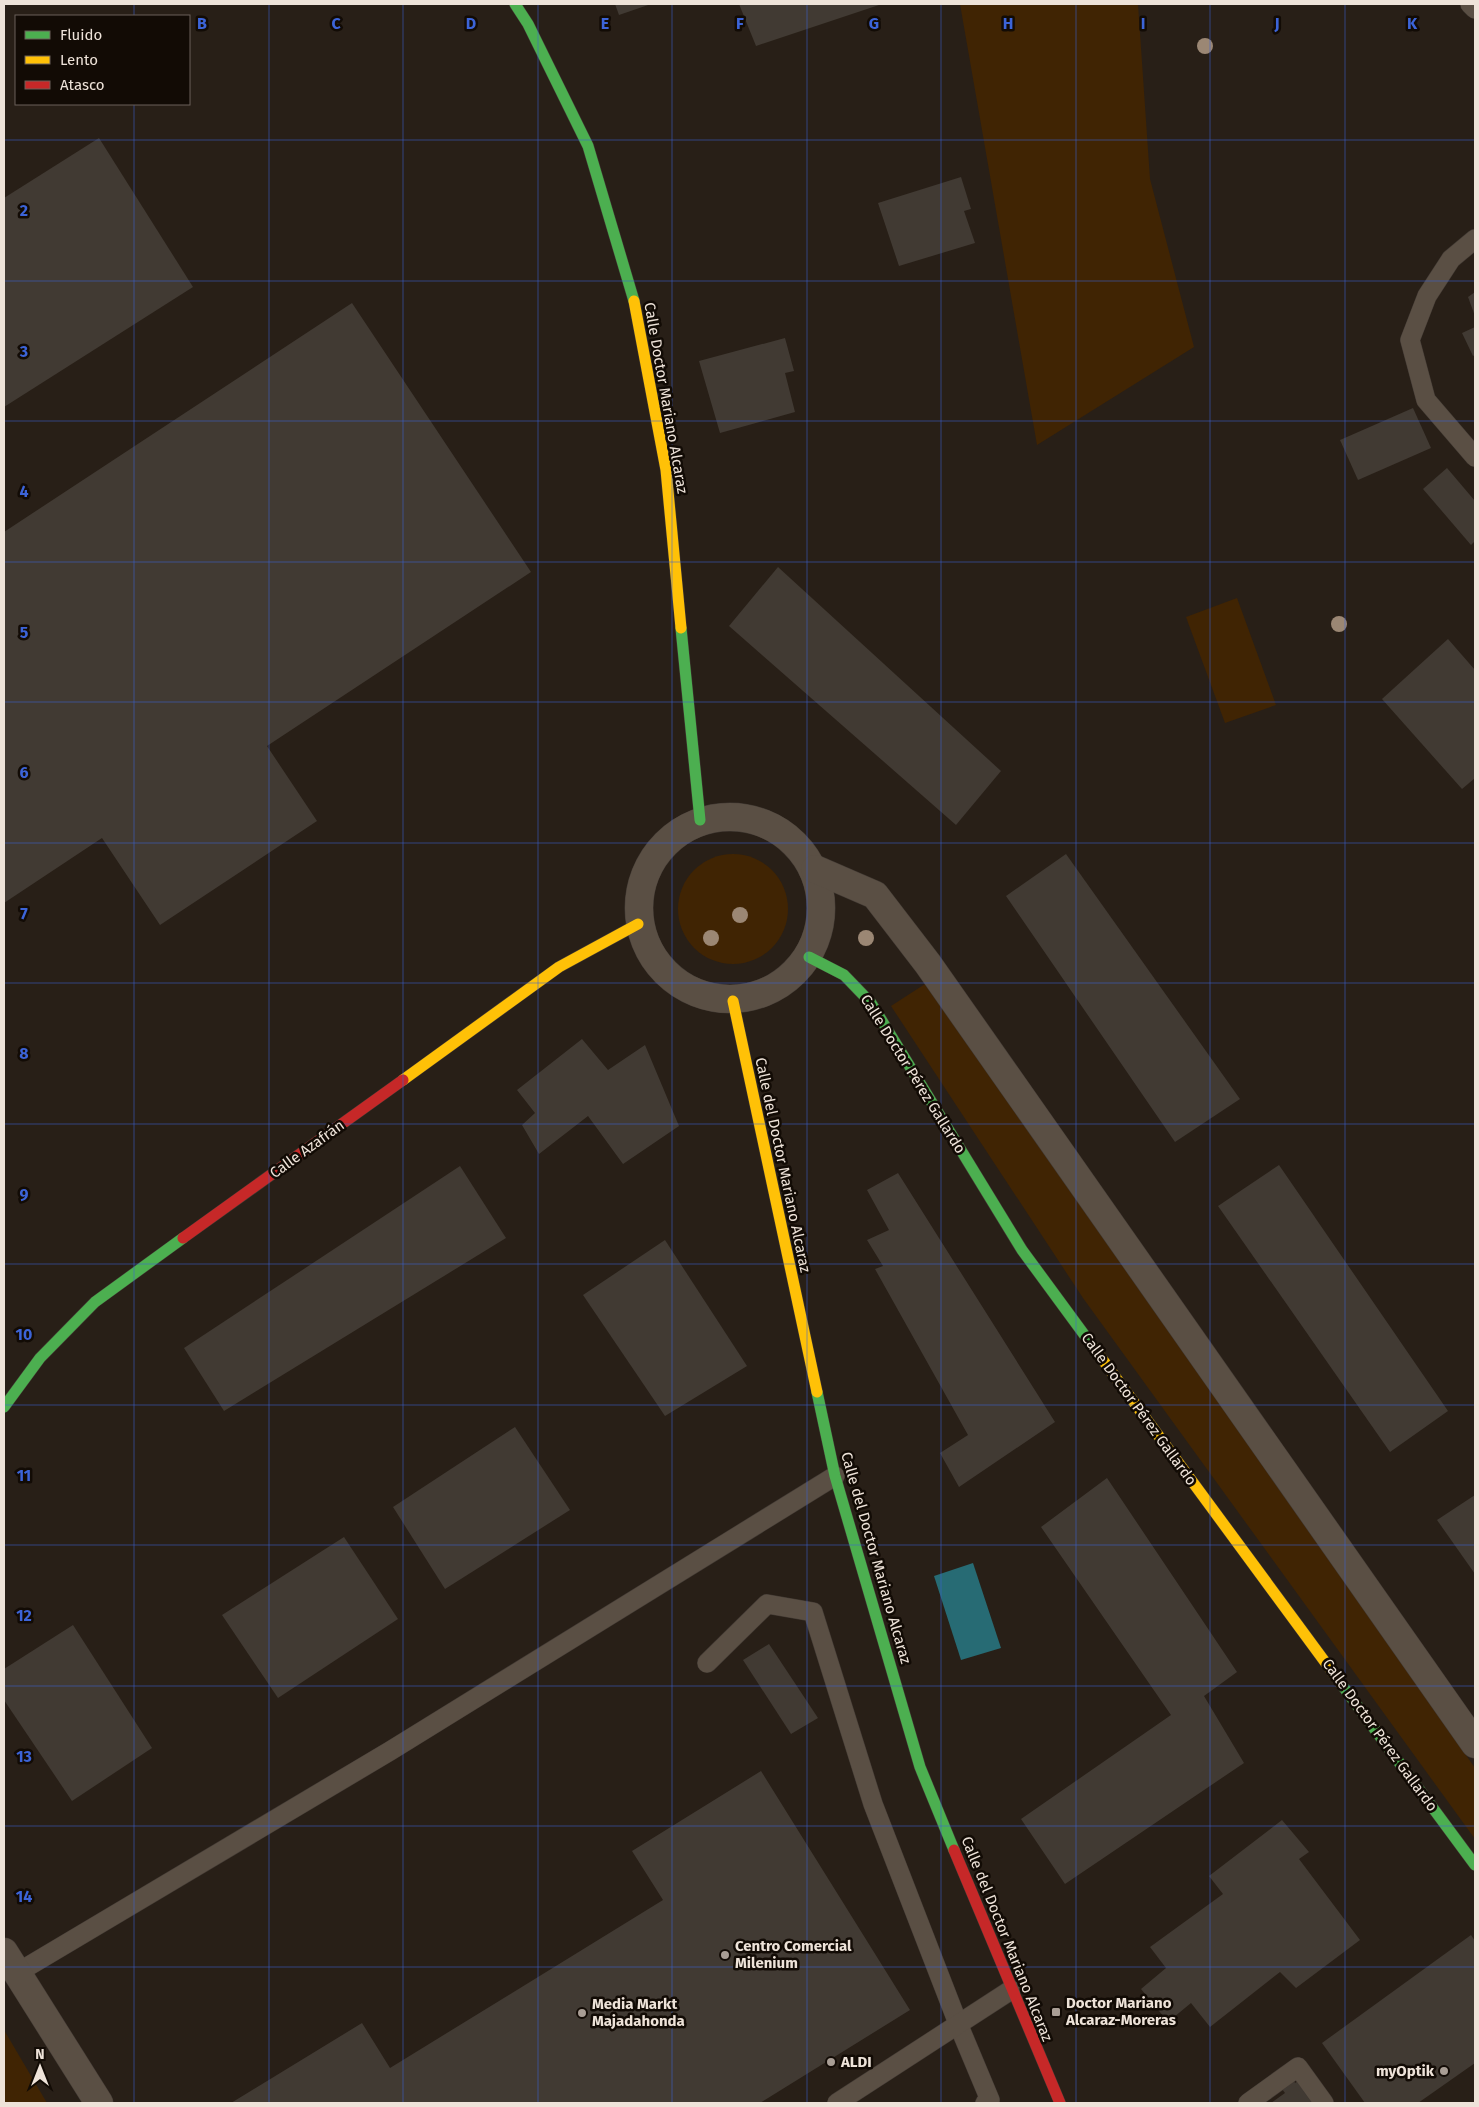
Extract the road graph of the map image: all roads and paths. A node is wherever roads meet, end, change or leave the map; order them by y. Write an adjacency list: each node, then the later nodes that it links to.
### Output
1 (515, 4): 6 (street, Calle Doctor Mariano Alcaraz)
2 (1470, 4): 3 (lane)
3 (1475, 9)
4 (1475, 239): 5 (lane)
5 (1475, 457)
6 (700, 820): 7 (street); 8 (street)
7 (815, 869): 9 (street); 14 (street)
8 (638, 924): 10 (street); 11 (street, Calle Azafrán)
9 (809, 957): 10 (street); 15 (street, Calle Doctor Pérez Gallardo)
10 (733, 1001): 12 (street, Calle del Doctor Mariano Alcaraz)
11 (4, 1407)
12 (835, 1476): 16 (lane); 17 (street, Calle del Doctor Mariano Alcaraz)
13 (707, 1663): 18 (lane)
14 (1475, 1744)
15 (1475, 1865)
16 (10, 1962): 19 (street)
17 (1011, 1990): 18 (lane); 22 (street, Calle del Doctor Mariano Alcaraz)
18 (959, 2026): 20 (lane); 21 (lane)
19 (99, 2103)
20 (837, 2103)
21 (985, 2103)
22 (1060, 2103)
23 (1248, 2103): 24 (lane)
24 (1324, 2103)

